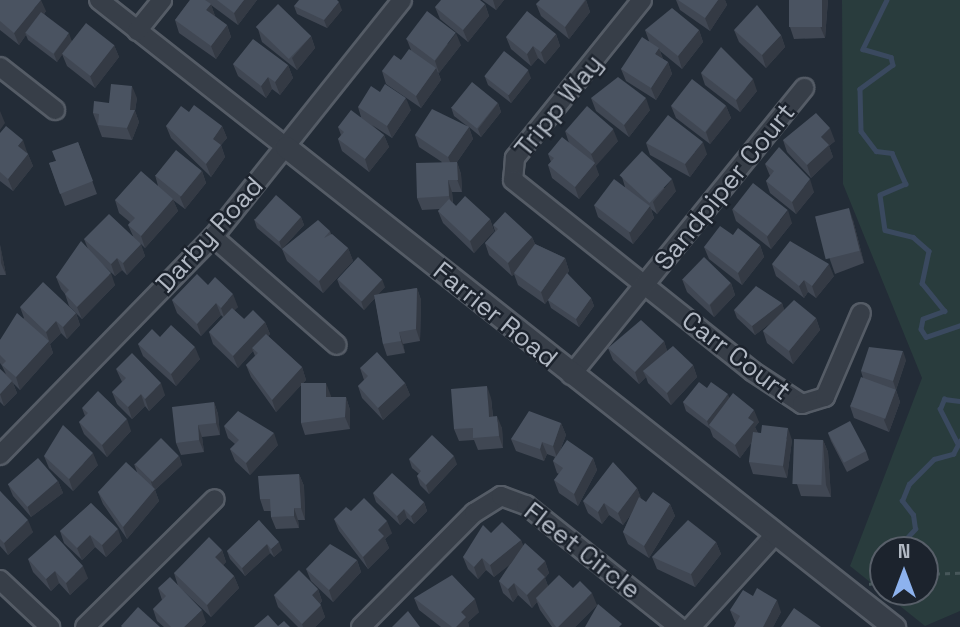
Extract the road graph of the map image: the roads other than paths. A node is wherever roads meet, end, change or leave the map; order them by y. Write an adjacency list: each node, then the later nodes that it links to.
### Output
1 (99, 0): 5 (street, Farrier Road)
2 (162, 0): 5 (street)
3 (402, 0): 9 (street, Darby Road)
4 (642, 0): 11 (street, Tripp Way)
5 (137, 31): 9 (street, Farrier Road)
6 (0, 67): 8 (street)
7 (804, 88): 11 (street, Sandpiper Court)
8 (55, 110)
9 (286, 147): 10 (street, Darby Road); 14 (street, Farrier Road)
10 (213, 237): 13 (street); 15 (street, Darby Road)
11 (645, 286): 12 (street, Carr Court); 14 (street, Sandpiper Court)
12 (861, 313)
13 (337, 345)
14 (571, 375): 17 (street, Farrier Road)
15 (0, 455)
16 (215, 499): 20 (street)
17 (773, 537): 23 (street); 24 (street, Farrier Road)
18 (0, 580): 19 (street)
19 (50, 627)
20 (85, 627)
21 (361, 627): 22 (street, Fleet Circle)
22 (679, 627)
23 (691, 627)
24 (894, 627)

